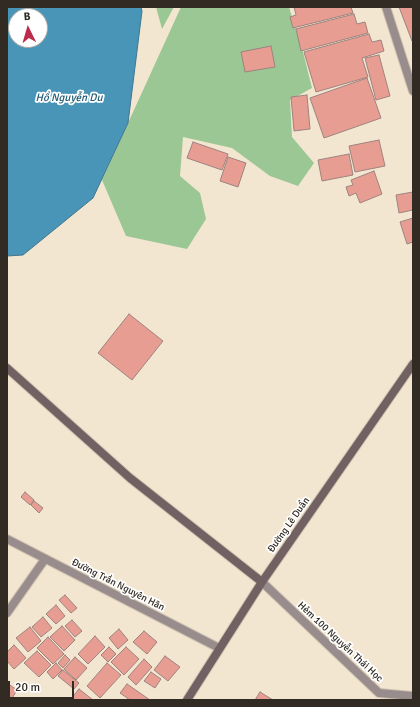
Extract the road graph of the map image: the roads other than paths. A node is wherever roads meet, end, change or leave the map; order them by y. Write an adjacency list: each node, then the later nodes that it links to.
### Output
1 (386, 7): 2 (street)
2 (413, 91)
3 (413, 364): 7 (street, Đường Lê Duẩn)
4 (7, 368): 7 (street)
5 (7, 539): 6 (street, Đường Trần Nguyên Hãn)
6 (45, 559): 8 (street); 9 (street, Đường Trần Nguyên Hãn)
7 (262, 582): 9 (street, Đường Lê Duẩn); 10 (street, Hẻm 100 Nguyễn Thái Học)
8 (7, 613)
9 (219, 648): 11 (street, Đường Lê Duẩn)
10 (413, 696)
11 (187, 700)

